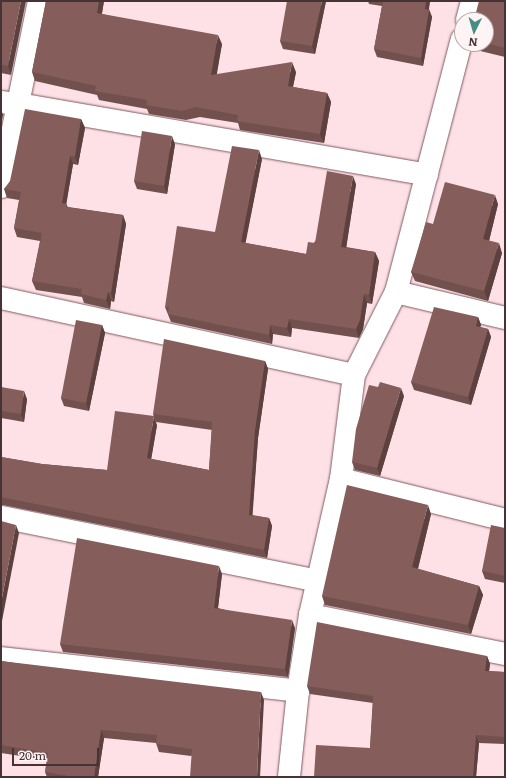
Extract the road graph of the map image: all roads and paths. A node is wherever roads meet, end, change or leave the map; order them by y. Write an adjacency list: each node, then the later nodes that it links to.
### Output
1 (39, 1): 5 (street)
2 (472, 1): 3 (street)
3 (469, 12)
4 (459, 52): 6 (street)
5 (9, 103): 6 (street); 7 (street)
6 (427, 175): 8 (street)
7 (1, 187)
8 (396, 292): 10 (street); 11 (street)
9 (1, 298): 11 (street)
10 (505, 318)
11 (354, 375): 12 (street)
12 (341, 479): 14 (street); 15 (street)
13 (1, 517): 15 (street)
14 (505, 520)
15 (318, 581): 16 (street)
16 (310, 615): 17 (street); 19 (street)
17 (505, 654)
18 (1, 658): 19 (street)
19 (298, 691): 20 (street)
20 (289, 777)

